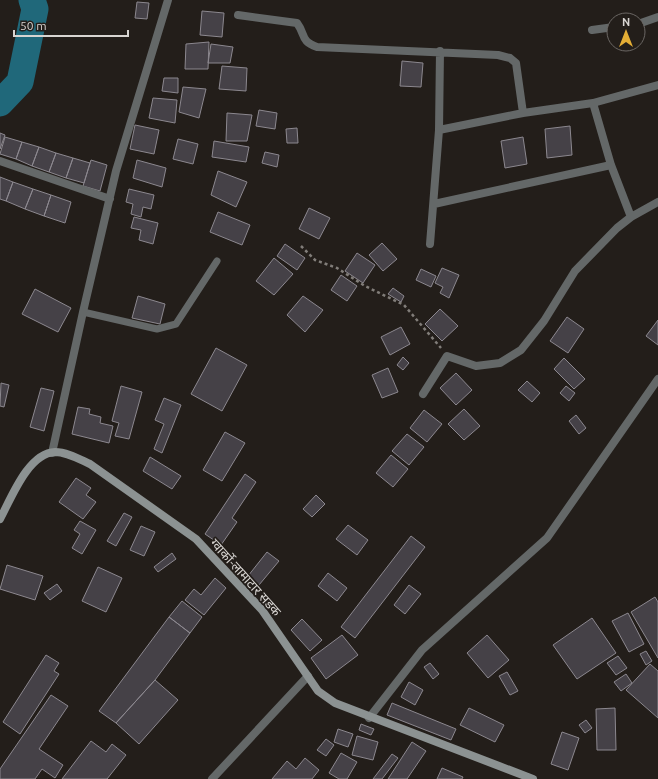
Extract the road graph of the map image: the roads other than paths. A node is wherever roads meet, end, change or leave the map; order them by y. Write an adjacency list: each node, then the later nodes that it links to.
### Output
1 (168, 0): 14 (street)
2 (238, 15): 7 (street)
3 (658, 17): 4 (street)
4 (646, 21)
5 (606, 28): 6 (street)
6 (592, 30)
7 (440, 51): 10 (street); 11 (street)
8 (658, 85): 9 (street)
9 (593, 103): 10 (street); 13 (street)
10 (523, 114): 11 (street)
11 (439, 130): 16 (street)
12 (0, 161): 14 (street)
13 (611, 165): 16 (street); 17 (street)
14 (110, 199): 20 (street)
15 (658, 202): 17 (street)
16 (434, 204): 18 (street)
17 (631, 217): 22 (street)
18 (430, 244)
19 (217, 261): 20 (lane)
20 (83, 312): 23 (street)
21 (658, 379): 26 (street)
22 (423, 394)
23 (52, 453): 24 (main road); 25 (main road, ग्वार्को-लामाटार सडक)
24 (0, 519)
25 (308, 676): 26 (main road, ग्वार्को-लामाटार सडक); 27 (street)
26 (369, 718): 28 (main road, ग्वार्को-लामाटार सडक)
27 (212, 779)
28 (533, 779)

